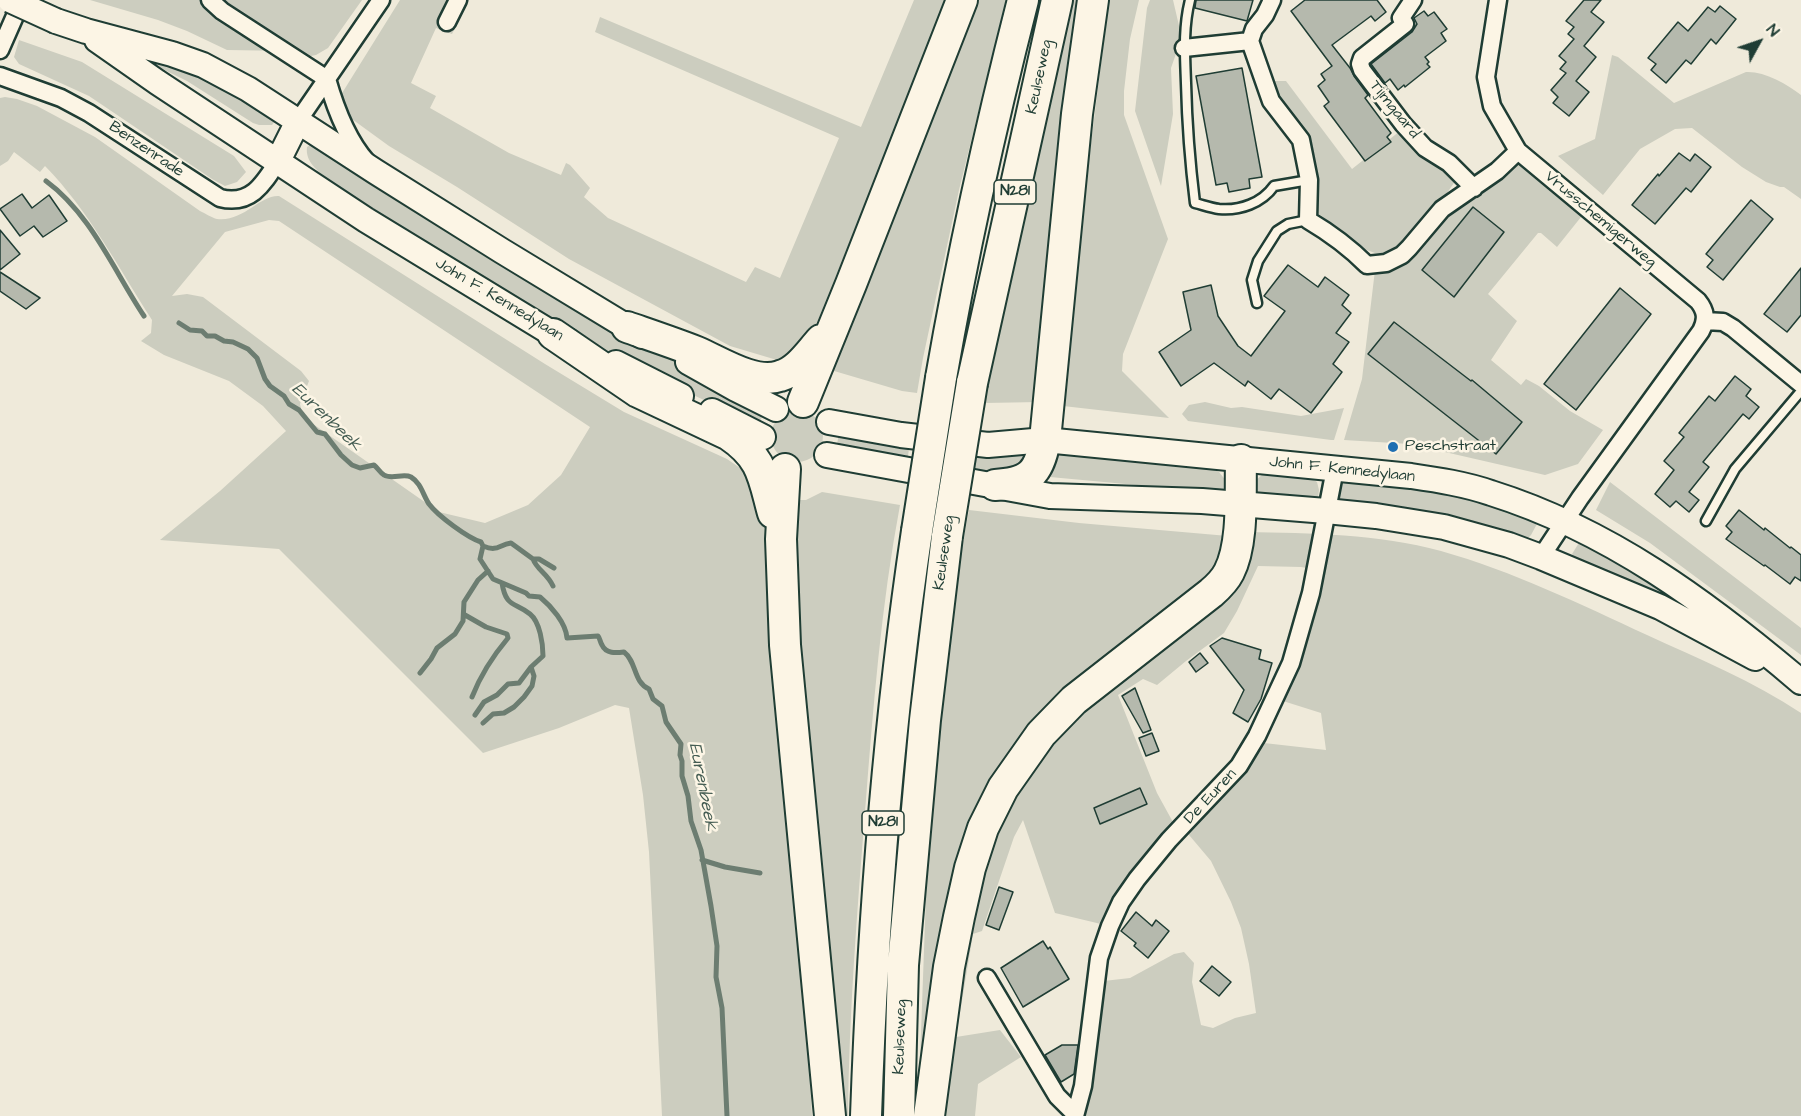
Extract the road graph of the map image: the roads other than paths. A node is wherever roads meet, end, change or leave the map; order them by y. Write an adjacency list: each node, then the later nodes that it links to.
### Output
1 (10, 0): 15 (street, John F. Kennedylaan, bridge)
2 (22, 0): 18 (street)
3 (210, 0): 20 (street)
4 (381, 0): 20 (street)
5 (458, 0): 14 (street)
6 (962, 0): 31 (highway)
7 (1023, 0): 54 (highway, Keulseweg / N281, bridge)
8 (1057, 0): 55 (highway, Keulseweg / N281, bridge)
9 (1093, 0): 38 (highway)
10 (1190, 0): 17 (lane)
11 (1272, 0): 16 (street)
12 (1413, 0): 26 (street, Tijmgaard)
13 (1495, 1): 22 (street, Vrusschemigerweg)
14 (447, 22)
15 (86, 31): 21 (street, John F. Kennedylaan); 23 (street, John F. Kennedylaan)
16 (1250, 41): 17 (street); 25 (street)
17 (1184, 48): 25 (lane)
18 (0, 50)
19 (0, 76): 23 (street, Benzenrade)
20 (327, 79): 21 (street); 24 (street)
21 (298, 121): 23 (street); 24 (street, John F. Kennedylaan)
22 (1518, 151): 26 (street); 29 (street, Vrusschemigerweg)
23 (278, 161): 32 (street, John F. Kennedylaan)
24 (376, 172): 30 (street, John F. Kennedylaan)
25 (1309, 180): 27 (street)
26 (1474, 188): 27 (street)
27 (1308, 220): 28 (lane)
28 (1257, 303)
29 (1705, 321): 33 (street); 46 (street)
30 (627, 327): 31 (highway); 35 (street, John F. Kennedylaan)
31 (833, 328): 35 (highway)
32 (553, 334): 37 (street, John F. Kennedylaan); 48 (highway)
33 (1801, 384)
34 (1801, 392): 47 (lane)
35 (789, 405): 36 (street); 37 (street)
36 (829, 422): 38 (street, John F. Kennedylaan); 39 (street)
37 (763, 437): 41 (street)
38 (1045, 441): 40 (street, John F. Kennedylaan); 43 (highway)
39 (827, 455): 41 (street); 43 (street, John F. Kennedylaan)
40 (1241, 460): 42 (street, John F. Kennedylaan); 44 (highway)
41 (784, 469): 48 (highway)
42 (1335, 469): 45 (street, De Euren); 46 (street, John F. Kennedylaan)
43 (995, 485): 44 (street, John F. Kennedylaan)
44 (1239, 504): 45 (street, John F. Kennedylaan); 56 (highway)
45 (1326, 511): 49 (street, John F. Kennedylaan); 52 (street, De Euren)
46 (1565, 521): 49 (street); 50 (street, John F. Kennedylaan)
47 (1706, 521)
48 (780, 539): 53 (highway)
49 (1541, 557): 50 (street, John F. Kennedylaan)
50 (1800, 682)
51 (987, 978): 52 (street, De Euren)
52 (1075, 1115)
53 (830, 1116)
54 (866, 1116)
55 (898, 1116)
56 (929, 1116)

